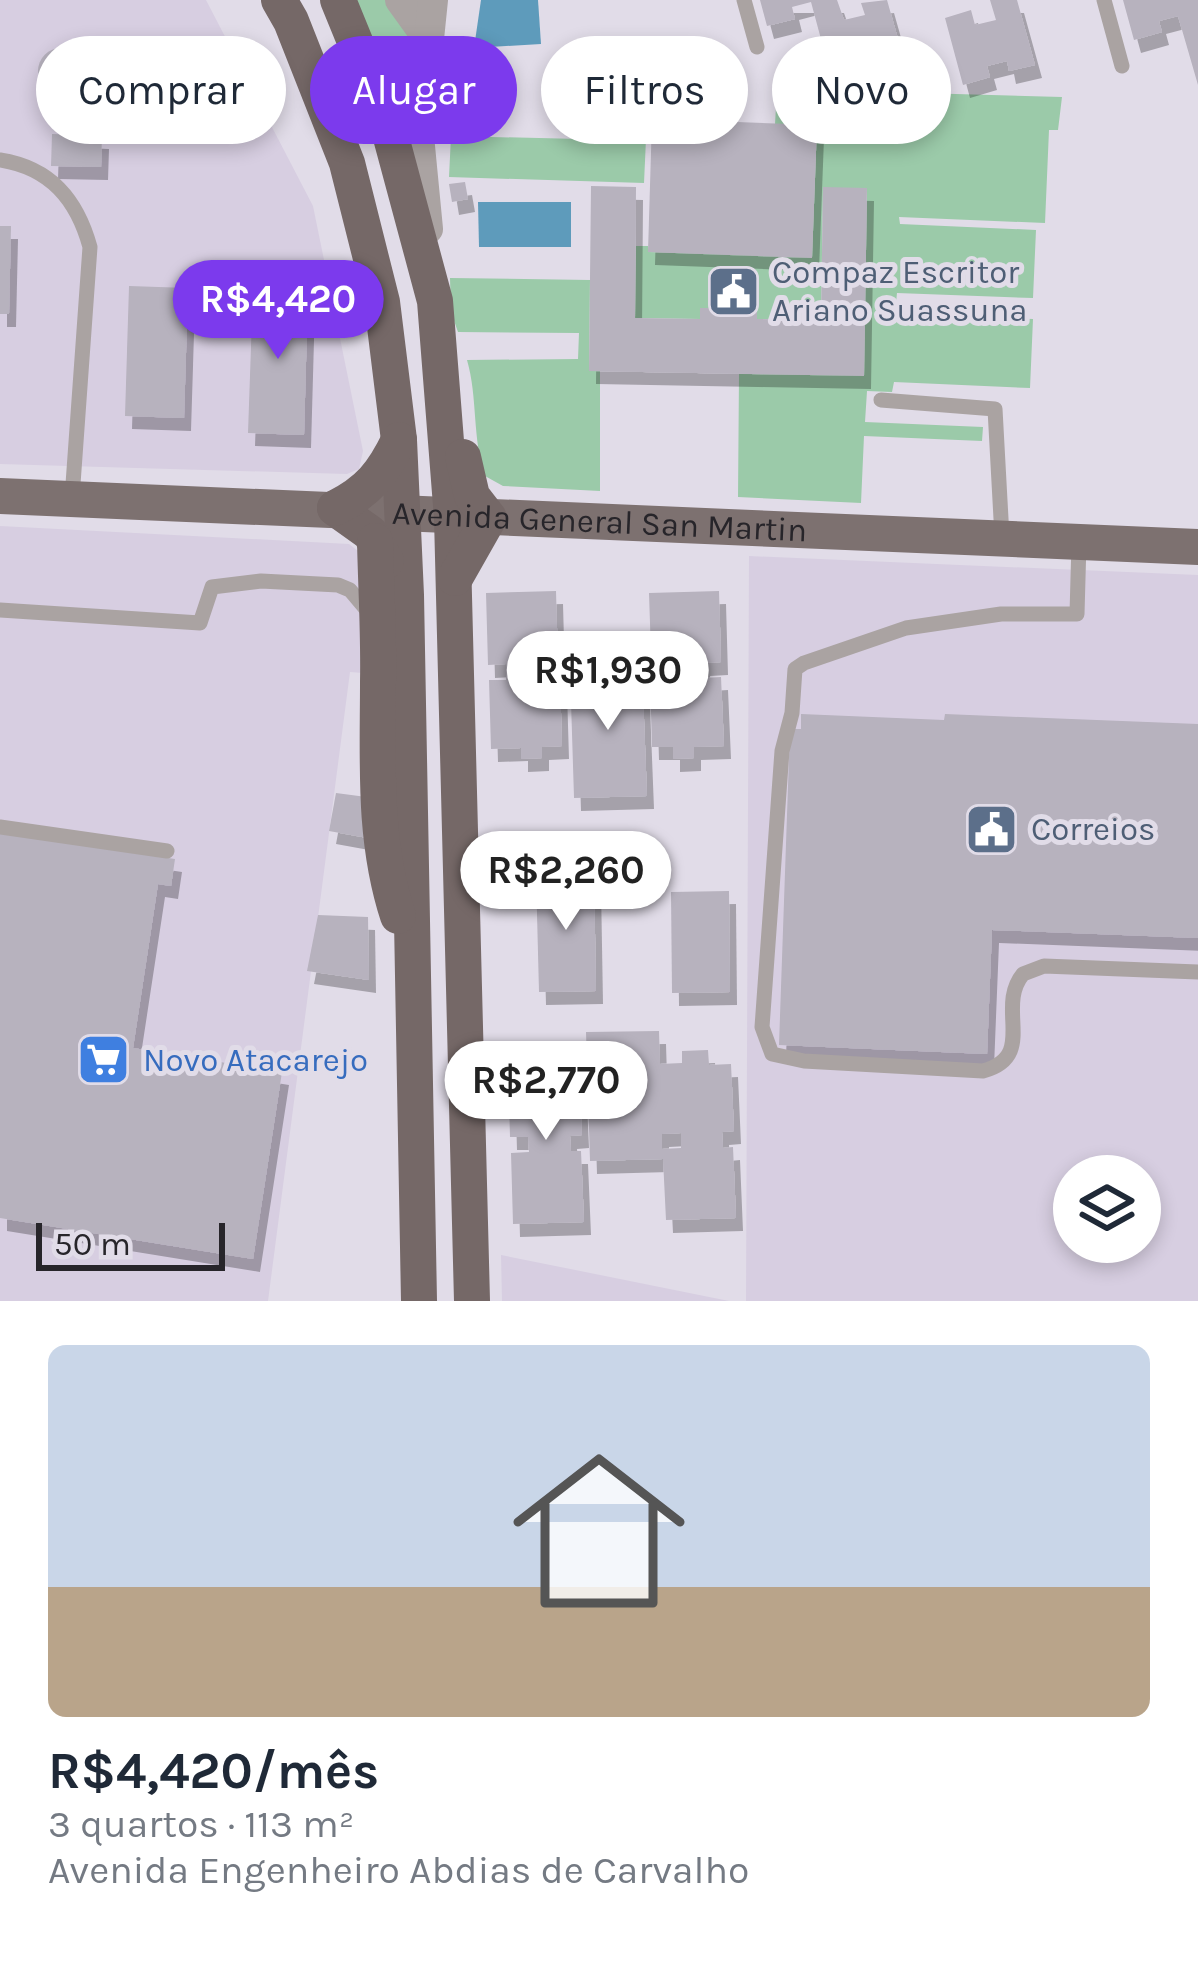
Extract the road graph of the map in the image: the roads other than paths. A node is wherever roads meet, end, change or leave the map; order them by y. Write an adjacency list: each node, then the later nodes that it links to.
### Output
1 (279, 0): 15 (highway)
2 (338, 0): 7 (highway)
3 (400, 0): 8 (street)
4 (433, 0): 9 (street)
5 (744, 0): 10 (lane)
6 (1104, 0): 11 (lane)
7 (353, 36)
8 (426, 36)
9 (428, 36)
10 (758, 47)
11 (1122, 66)
12 (413, 144): 15 (highway)
13 (423, 144): 16 (highway)
14 (0, 160): 20 (lane)
15 (347, 163): 16 (highway); 18 (highway)
16 (439, 338): 23 (highway)
17 (881, 400): 24 (lane)
18 (399, 440): 21 (highway); 22 (highway)
19 (0, 496): 20 (main road, Avenida General San Martin)
20 (72, 498): 21 (main road, Avenida General San Martin)
21 (335, 508): 22 (main road, Avenida General San Martin); 26 (highway)
22 (403, 515): 23 (main road, Avenida General San Martin); 28 (highway)
23 (471, 518): 24 (main road, Avenida General San Martin); 35 (highway)
24 (1003, 537): 25 (main road, Avenida General San Martin)
25 (1079, 540): 27 (main road, Avenida General San Martin); 34 (lane)
26 (375, 541): 28 (highway); 30 (highway)
27 (1198, 547)
28 (406, 595): 33 (highway)
29 (0, 610): 30 (lane)
30 (379, 627): 33 (highway)
31 (0, 827): 32 (lane)
32 (166, 850)
33 (413, 950): 35 (highway); 36 (highway)
34 (1198, 971)
35 (466, 1032): 37 (highway)
36 (418, 1301)
37 (472, 1301)

